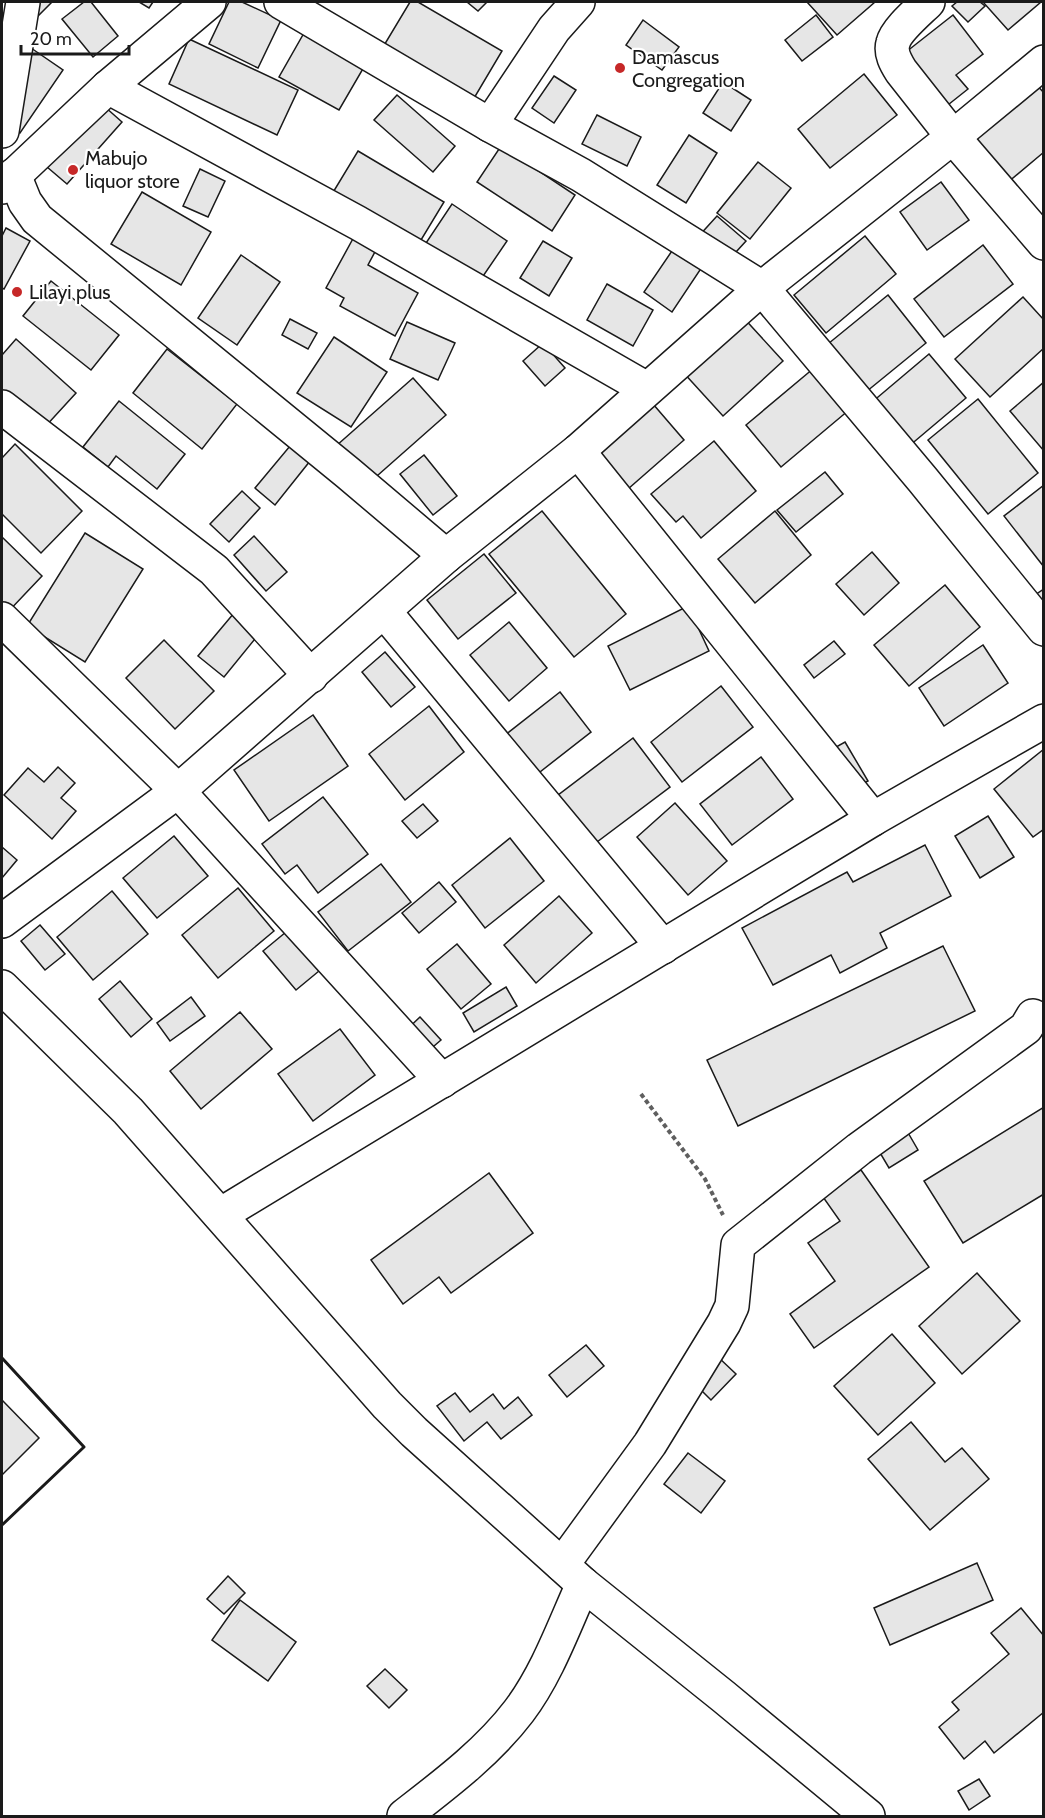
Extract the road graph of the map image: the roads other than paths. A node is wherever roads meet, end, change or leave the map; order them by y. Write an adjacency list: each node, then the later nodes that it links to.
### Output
1 (23, 2): 9 (street)
2 (209, 2): 7 (street)
3 (281, 2): 8 (street)
4 (578, 2): 8 (street)
5 (928, 2): 10 (street)
6 (1044, 62): 10 (street)
7 (108, 87): 11 (street); 14 (street)
8 (490, 125): 13 (street)
9 (2, 131)
10 (953, 137): 12 (street); 13 (street)
11 (8, 181): 17 (street)
12 (1044, 243)
13 (762, 288): 14 (street); 20 (street)
14 (647, 389): 16 (street)
15 (2, 406): 21 (street)
16 (578, 451): 17 (street); 24 (street)
17 (446, 556): 18 (street)
18 (384, 611): 21 (street); 26 (street)
19 (2, 619): 23 (street)
20 (1044, 629)
21 (311, 676): 23 (street)
22 (1044, 721): 24 (street)
23 (178, 791): 25 (street); 29 (street)
24 (873, 819): 26 (street)
25 (2, 921)
26 (663, 947): 29 (street)
27 (2, 987): 30 (street)
28 (1034, 1022): 31 (street)
29 (442, 1081): 30 (street)
30 (220, 1215): 31 (street)
31 (573, 1574): 32 (street); 33 (street)
32 (404, 1816)
33 (868, 1816)

